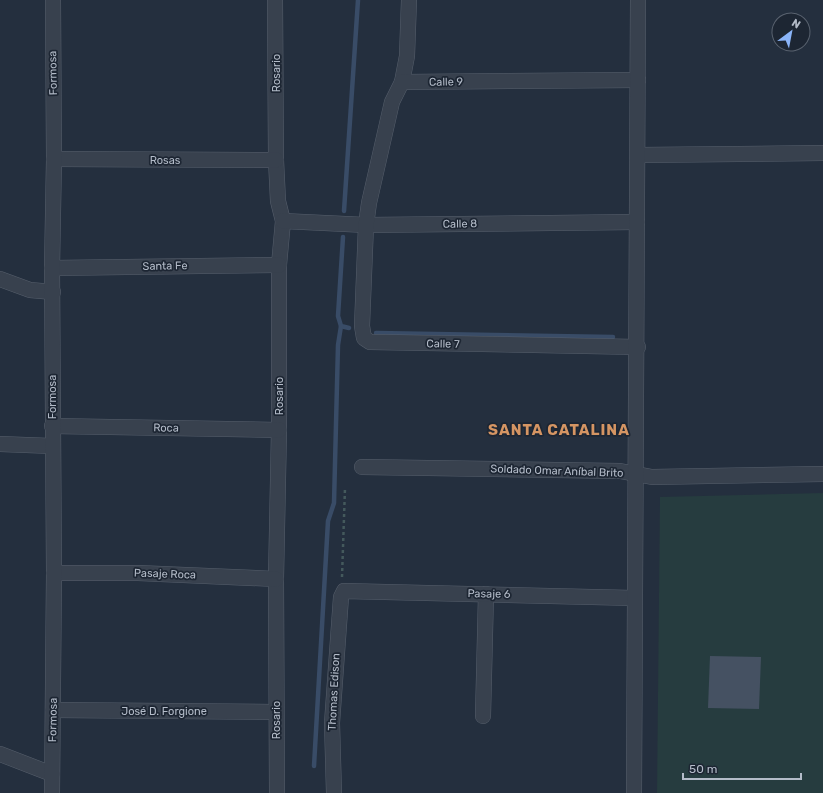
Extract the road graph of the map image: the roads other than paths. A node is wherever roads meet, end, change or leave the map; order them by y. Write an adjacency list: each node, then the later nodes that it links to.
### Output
1 (53, 0): 9 (street, Formosa)
2 (275, 0): 10 (street, Rosario)
3 (409, 0): 6 (street)
4 (638, 0): 5 (street)
5 (638, 80): 6 (street, Calle 9); 8 (street)
6 (402, 82): 13 (street)
7 (823, 153): 8 (street)
8 (638, 155): 12 (street)
9 (54, 159): 10 (street, Rosas); 15 (street, Formosa)
10 (276, 160): 11 (street, Rosario)
11 (283, 221): 13 (street, Calle 8); 14 (street, Rosario)
12 (637, 222): 13 (street, Calle 8); 18 (street)
13 (366, 225): 18 (street, Calle 7)
14 (279, 264): 15 (street, Santa Fe); 20 (street, Rosario)
15 (52, 268): 17 (street, Formosa)
16 (0, 279): 17 (street)
17 (53, 292): 19 (street, Formosa)
18 (638, 347): 24 (street)
19 (52, 426): 20 (street, Roca); 22 (street, Formosa)
20 (279, 430): 27 (street, Rosario)
21 (0, 444): 22 (street)
22 (52, 446): 26 (street, Formosa)
23 (362, 467): 24 (street, Soldado Omar Aníbal Brito)
24 (636, 474): 25 (street, Soldado Omar Aníbal Brito); 30 (street)
25 (823, 474)
26 (54, 573): 27 (street, Pasaje Roca); 31 (street, Formosa)
27 (276, 578): 32 (street, Rosario)
28 (344, 591): 29 (street, Pasaje 6); 38 (street, Thomas Edison)
29 (486, 594): 30 (street, Pasaje 6); 33 (street)
30 (634, 598): 39 (street)
31 (53, 710): 32 (street, José D. Forgione); 35 (street, Formosa)
32 (276, 712): 37 (street, Rosario)
33 (483, 716)
34 (0, 754): 35 (street)
35 (52, 774): 36 (street, Formosa)
36 (52, 793)
37 (277, 793)
38 (334, 793)
39 (634, 793)

